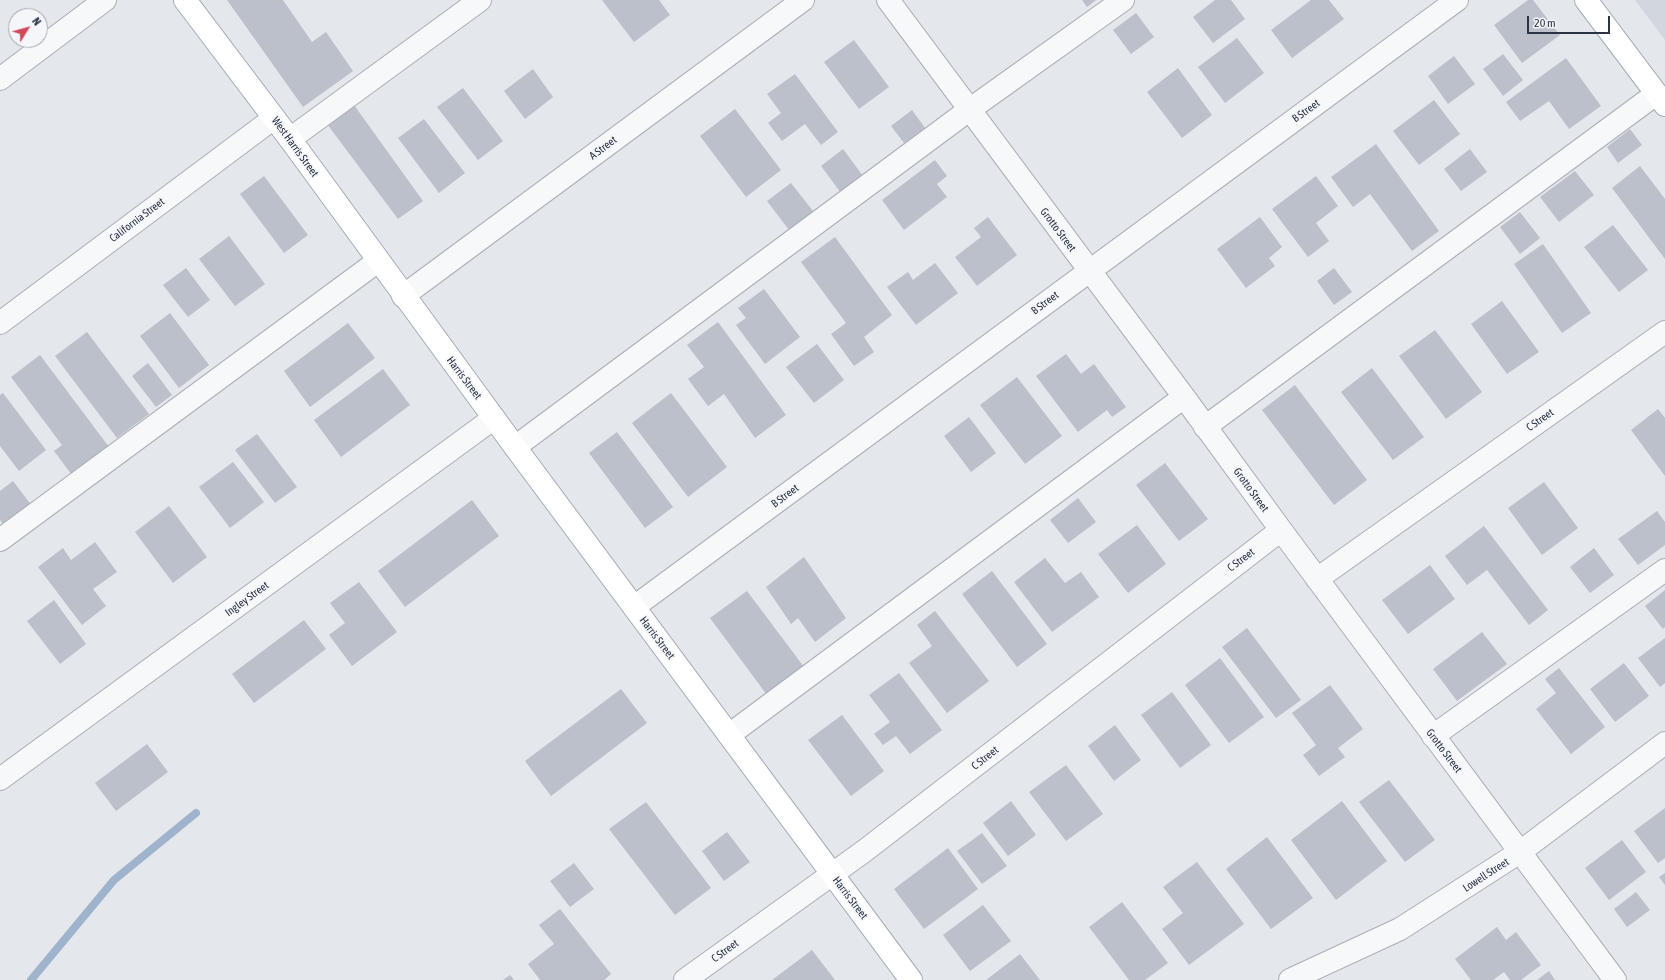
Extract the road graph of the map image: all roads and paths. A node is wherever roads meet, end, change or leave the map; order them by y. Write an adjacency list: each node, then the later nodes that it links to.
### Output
1 (105, 0): 9 (street)
2 (185, 0): 12 (main road, West Harris Street)
3 (480, 0): 13 (street)
4 (803, 0): 16 (street, A Street)
5 (888, 0): 11 (street, Grotto Street)
6 (1123, 0): 11 (street)
7 (1457, 0): 15 (street, B Street)
8 (1586, 0): 10 (main road)
9 (0, 79)
10 (1661, 100): 21 (street)
11 (969, 110): 15 (street, Grotto Street); 22 (street)
12 (274, 118): 13 (main road, West Harris Street); 17 (street, California Street)
13 (290, 139): 14 (main road, West Harris Street)
14 (378, 261): 16 (main road, West Harris Street); 24 (street)
15 (1089, 271): 19 (street, Grotto Street); 27 (street, B Street)
16 (403, 296): 20 (main road, Harris Street)
17 (0, 323)
18 (1665, 332): 26 (street, C Street)
19 (1184, 397): 21 (street, Grotto Street); 28 (street)
20 (494, 418): 22 (main road, Harris Street); 31 (street, Ingley Street)
21 (1205, 427): 23 (street, Grotto Street)
22 (515, 447): 27 (main road, Harris Street)
23 (1281, 530): 26 (street, Grotto Street); 33 (street, C Street)
24 (0, 540)
25 (1665, 570): 29 (street)
26 (1317, 579): 29 (street, Grotto Street)
27 (634, 607): 28 (main road, Harris Street)
28 (729, 735): 33 (main road, Harris Street)
29 (1433, 736): 32 (street, Grotto Street)
30 (1665, 743): 32 (street, Lowell Street)
31 (0, 779)
32 (1520, 852): 36 (street, Lowell Street); 37 (street, Grotto Street)
33 (832, 875): 34 (street, C Street); 35 (main road, Harris Street)
34 (685, 980)
35 (911, 980)
36 (1290, 980)
37 (1615, 980)

